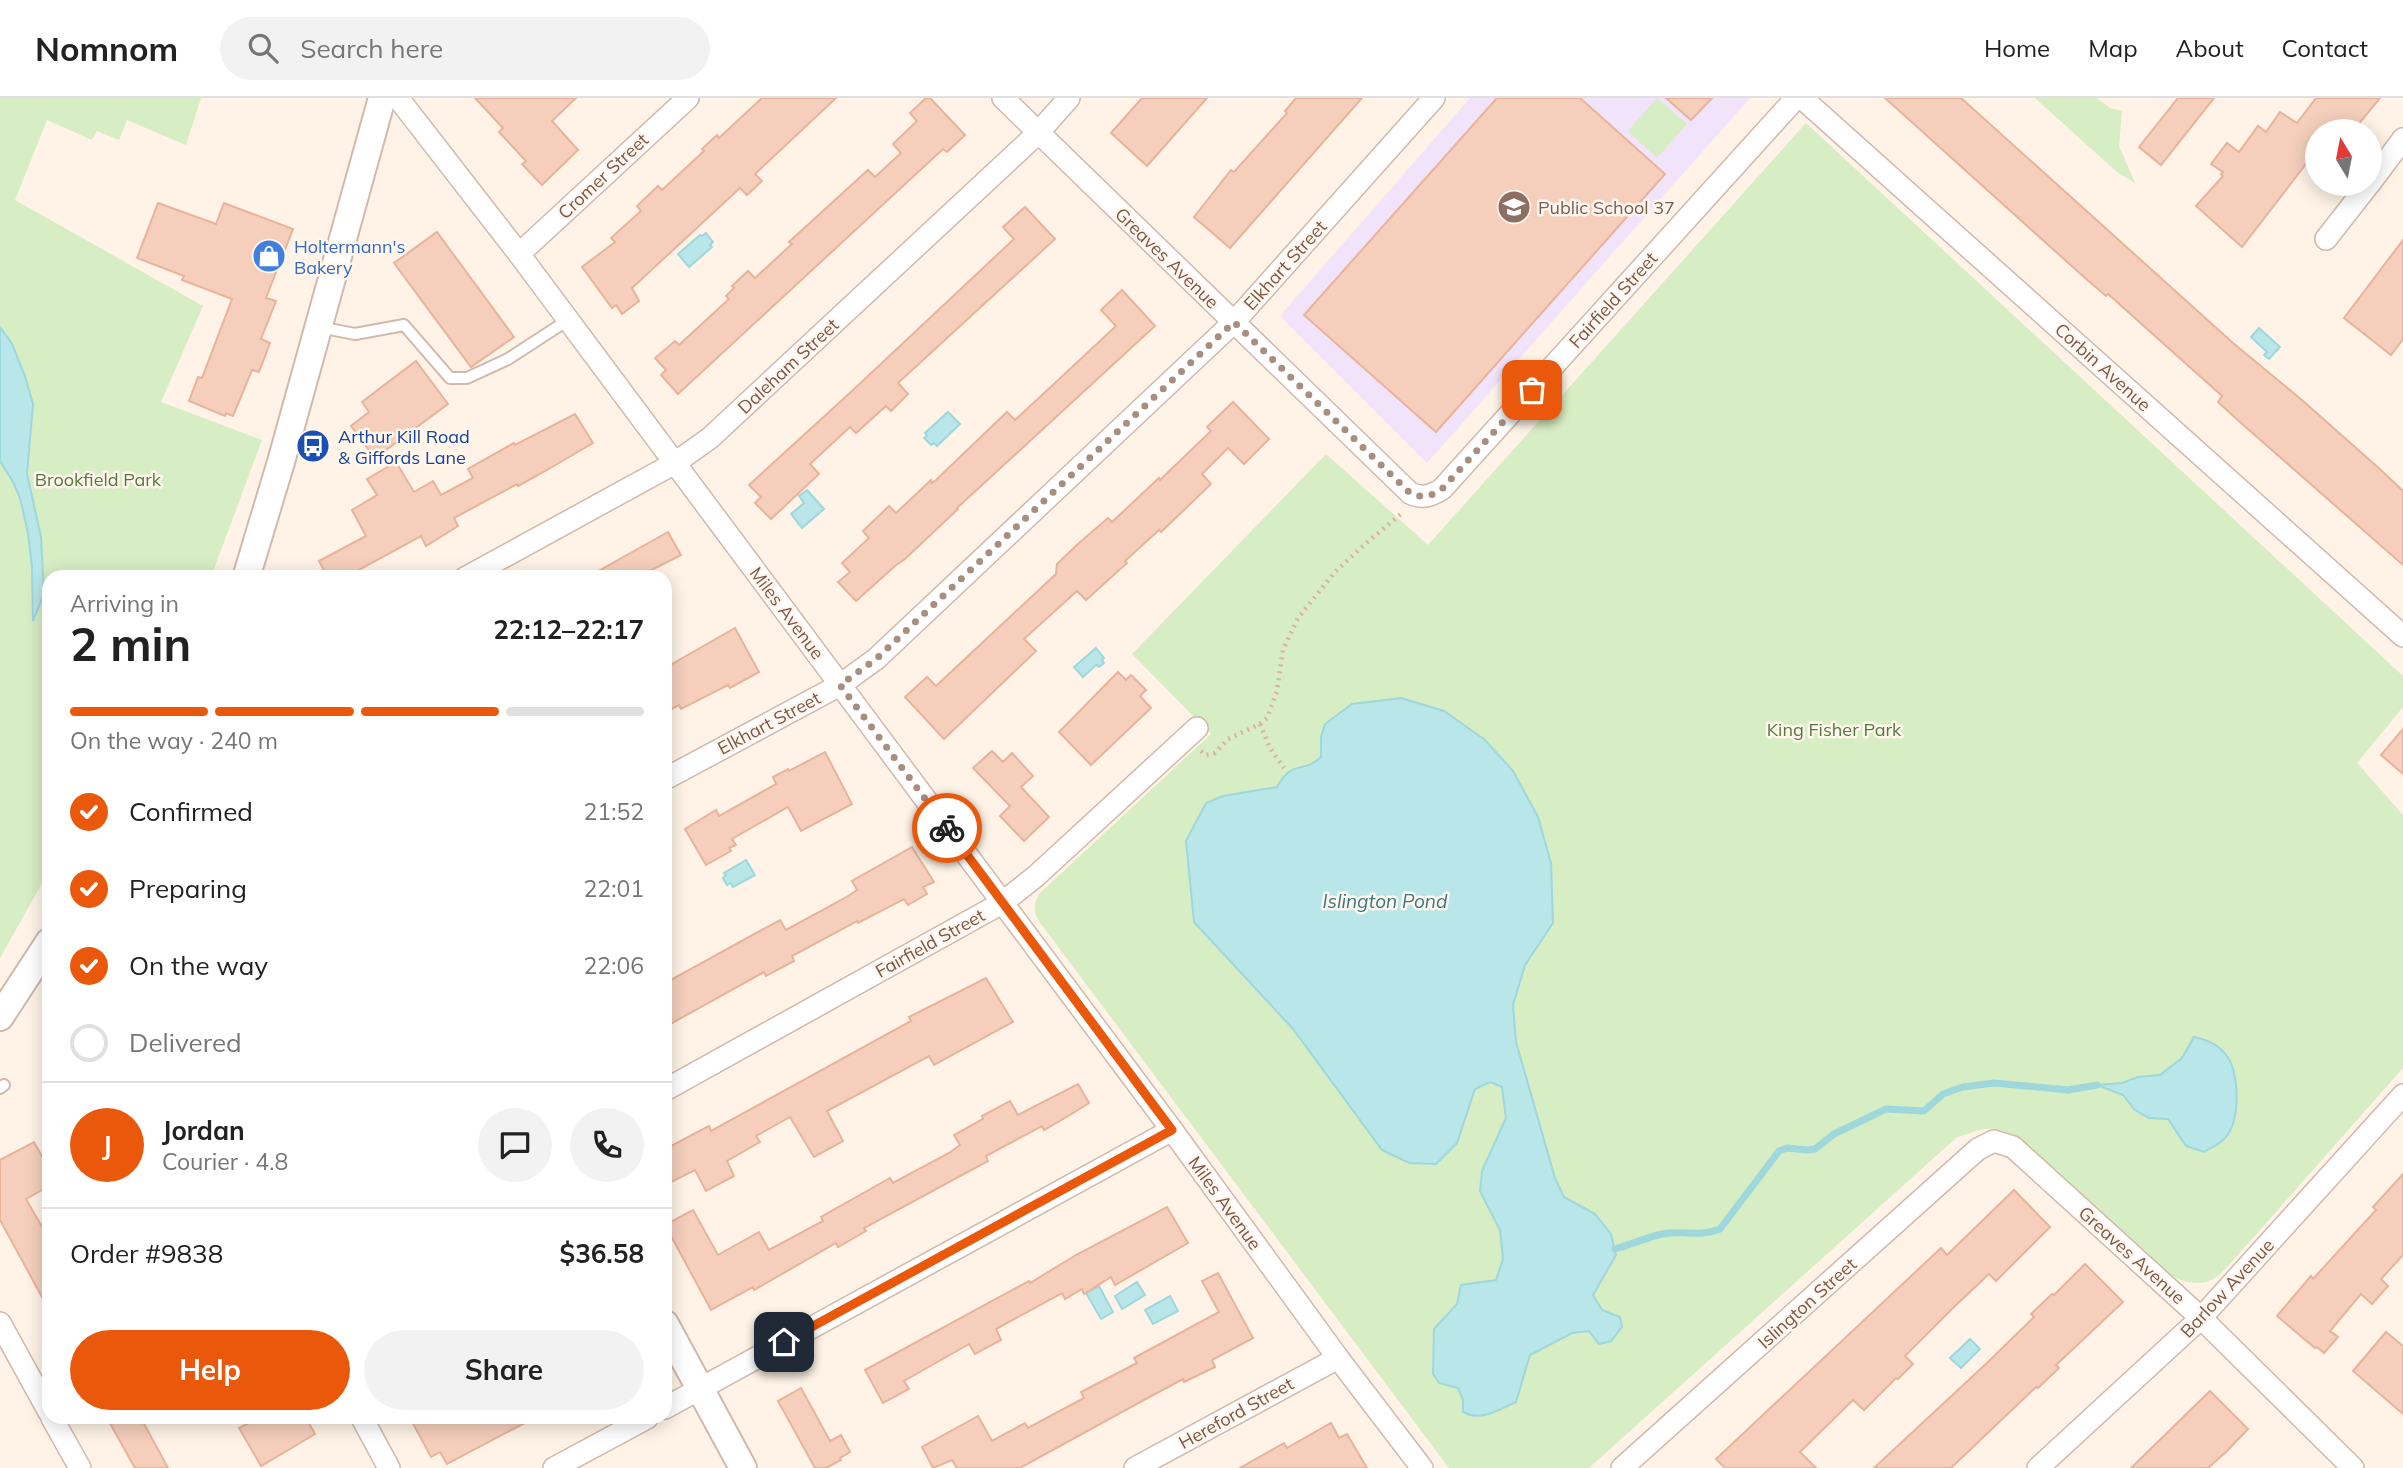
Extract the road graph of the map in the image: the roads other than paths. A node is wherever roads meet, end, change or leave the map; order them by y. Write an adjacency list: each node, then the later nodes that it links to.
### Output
1 (382, 98): 17 (street)
2 (398, 98): 14 (street, Miles Avenue)
3 (688, 98): 14 (street, Cromer Street)
4 (1003, 98): 9 (street, Greaves Avenue)
5 (1069, 98): 9 (street, Daleham Street)
6 (1434, 98): 16 (street, Elkhart Street)
7 (1796, 98): 19 (street, Fairfield Street)
8 (1802, 98): 22 (street, Corbin Avenue)
9 (1038, 133): 16 (street, Greaves Avenue); 18 (street, Daleham Street)
10 (2403, 139): 11 (street)
11 (2382, 166)
12 (2359, 196): 13 (street)
13 (2326, 239)
14 (519, 254): 15 (street, Miles Avenue)
15 (568, 320): 17 (lane); 18 (street, Miles Avenue)
16 (1234, 322): 19 (street, Greaves Avenue); 23 (street, Elkhart Street)
17 (318, 326): 20 (street)
18 (675, 463): 21 (street, Daleham Street); 23 (street, Miles Avenue)
19 (1422, 497)
20 (252, 570)
21 (480, 570)
22 (2403, 636)
23 (840, 685): 25 (street, Elkhart Street); 26 (street, Miles Avenue)
24 (1193, 732): 26 (street, Fairfield Street)
25 (672, 775)
26 (1002, 903): 29 (street, Fairfield Street); 31 (street, Miles Avenue)
27 (42, 953): 28 (street)
28 (0, 1017)
29 (672, 1086)
30 (2403, 1095): 33 (street, Barlow Avenue)
31 (1172, 1130): 36 (street, Miles Avenue); 37 (street)
32 (1994, 1141): 33 (street, Greaves Avenue); 49 (street, Islington Street)
33 (2201, 1318): 50 (street, Barlow Avenue); 51 (street, Greaves Avenue)
34 (0, 1323): 38 (street)
35 (672, 1337): 37 (street)
36 (1338, 1358): 47 (street, Hereford Street); 48 (street, Miles Avenue)
37 (700, 1388): 39 (street); 46 (street)
38 (42, 1399)
39 (672, 1404)
40 (55, 1424): 43 (street)
41 (365, 1424): 44 (street)
42 (636, 1424): 45 (street)
43 (80, 1468)
44 (389, 1468)
45 (554, 1468)
46 (743, 1468)
47 (1135, 1468)
48 (1422, 1468)
49 (1622, 1468)
50 (2038, 1468)
51 (2353, 1468)

